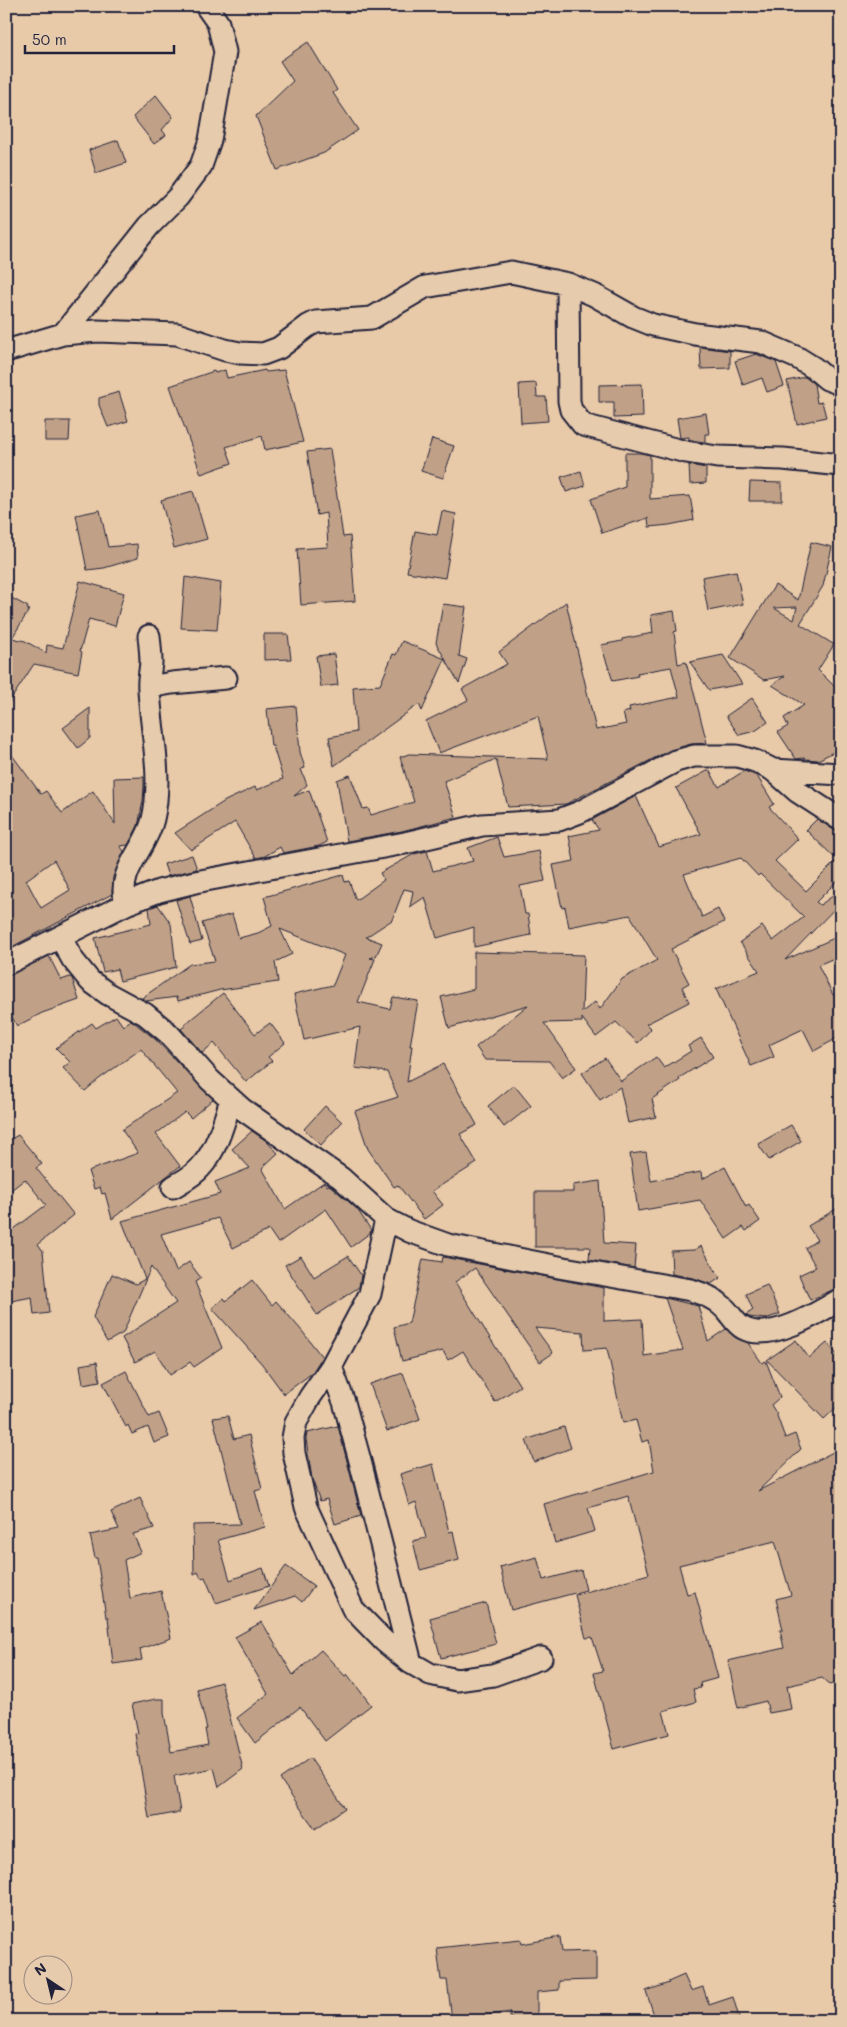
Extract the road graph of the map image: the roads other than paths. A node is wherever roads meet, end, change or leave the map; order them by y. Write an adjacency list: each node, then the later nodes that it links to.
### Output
1 (206, 6): 3 (street)
2 (568, 284): 3 (street); 5 (street); 6 (street)
3 (63, 334): 4 (street)
4 (6, 351)
5 (841, 384)
6 (841, 465)
7 (149, 636): 9 (street)
8 (226, 678): 9 (street)
9 (149, 687): 13 (street)
10 (774, 770): 11 (street); 12 (street); 13 (street)
11 (841, 774)
12 (841, 820)
13 (126, 904): 14 (street)
14 (60, 937): 15 (street); 16 (street)
15 (6, 964)
16 (231, 1099): 17 (street); 18 (street)
17 (174, 1187)
18 (386, 1219): 19 (street); 20 (street)
19 (841, 1299)
20 (332, 1367): 22 (street); 22 (street)
21 (541, 1658): 22 (street)
22 (411, 1663)

